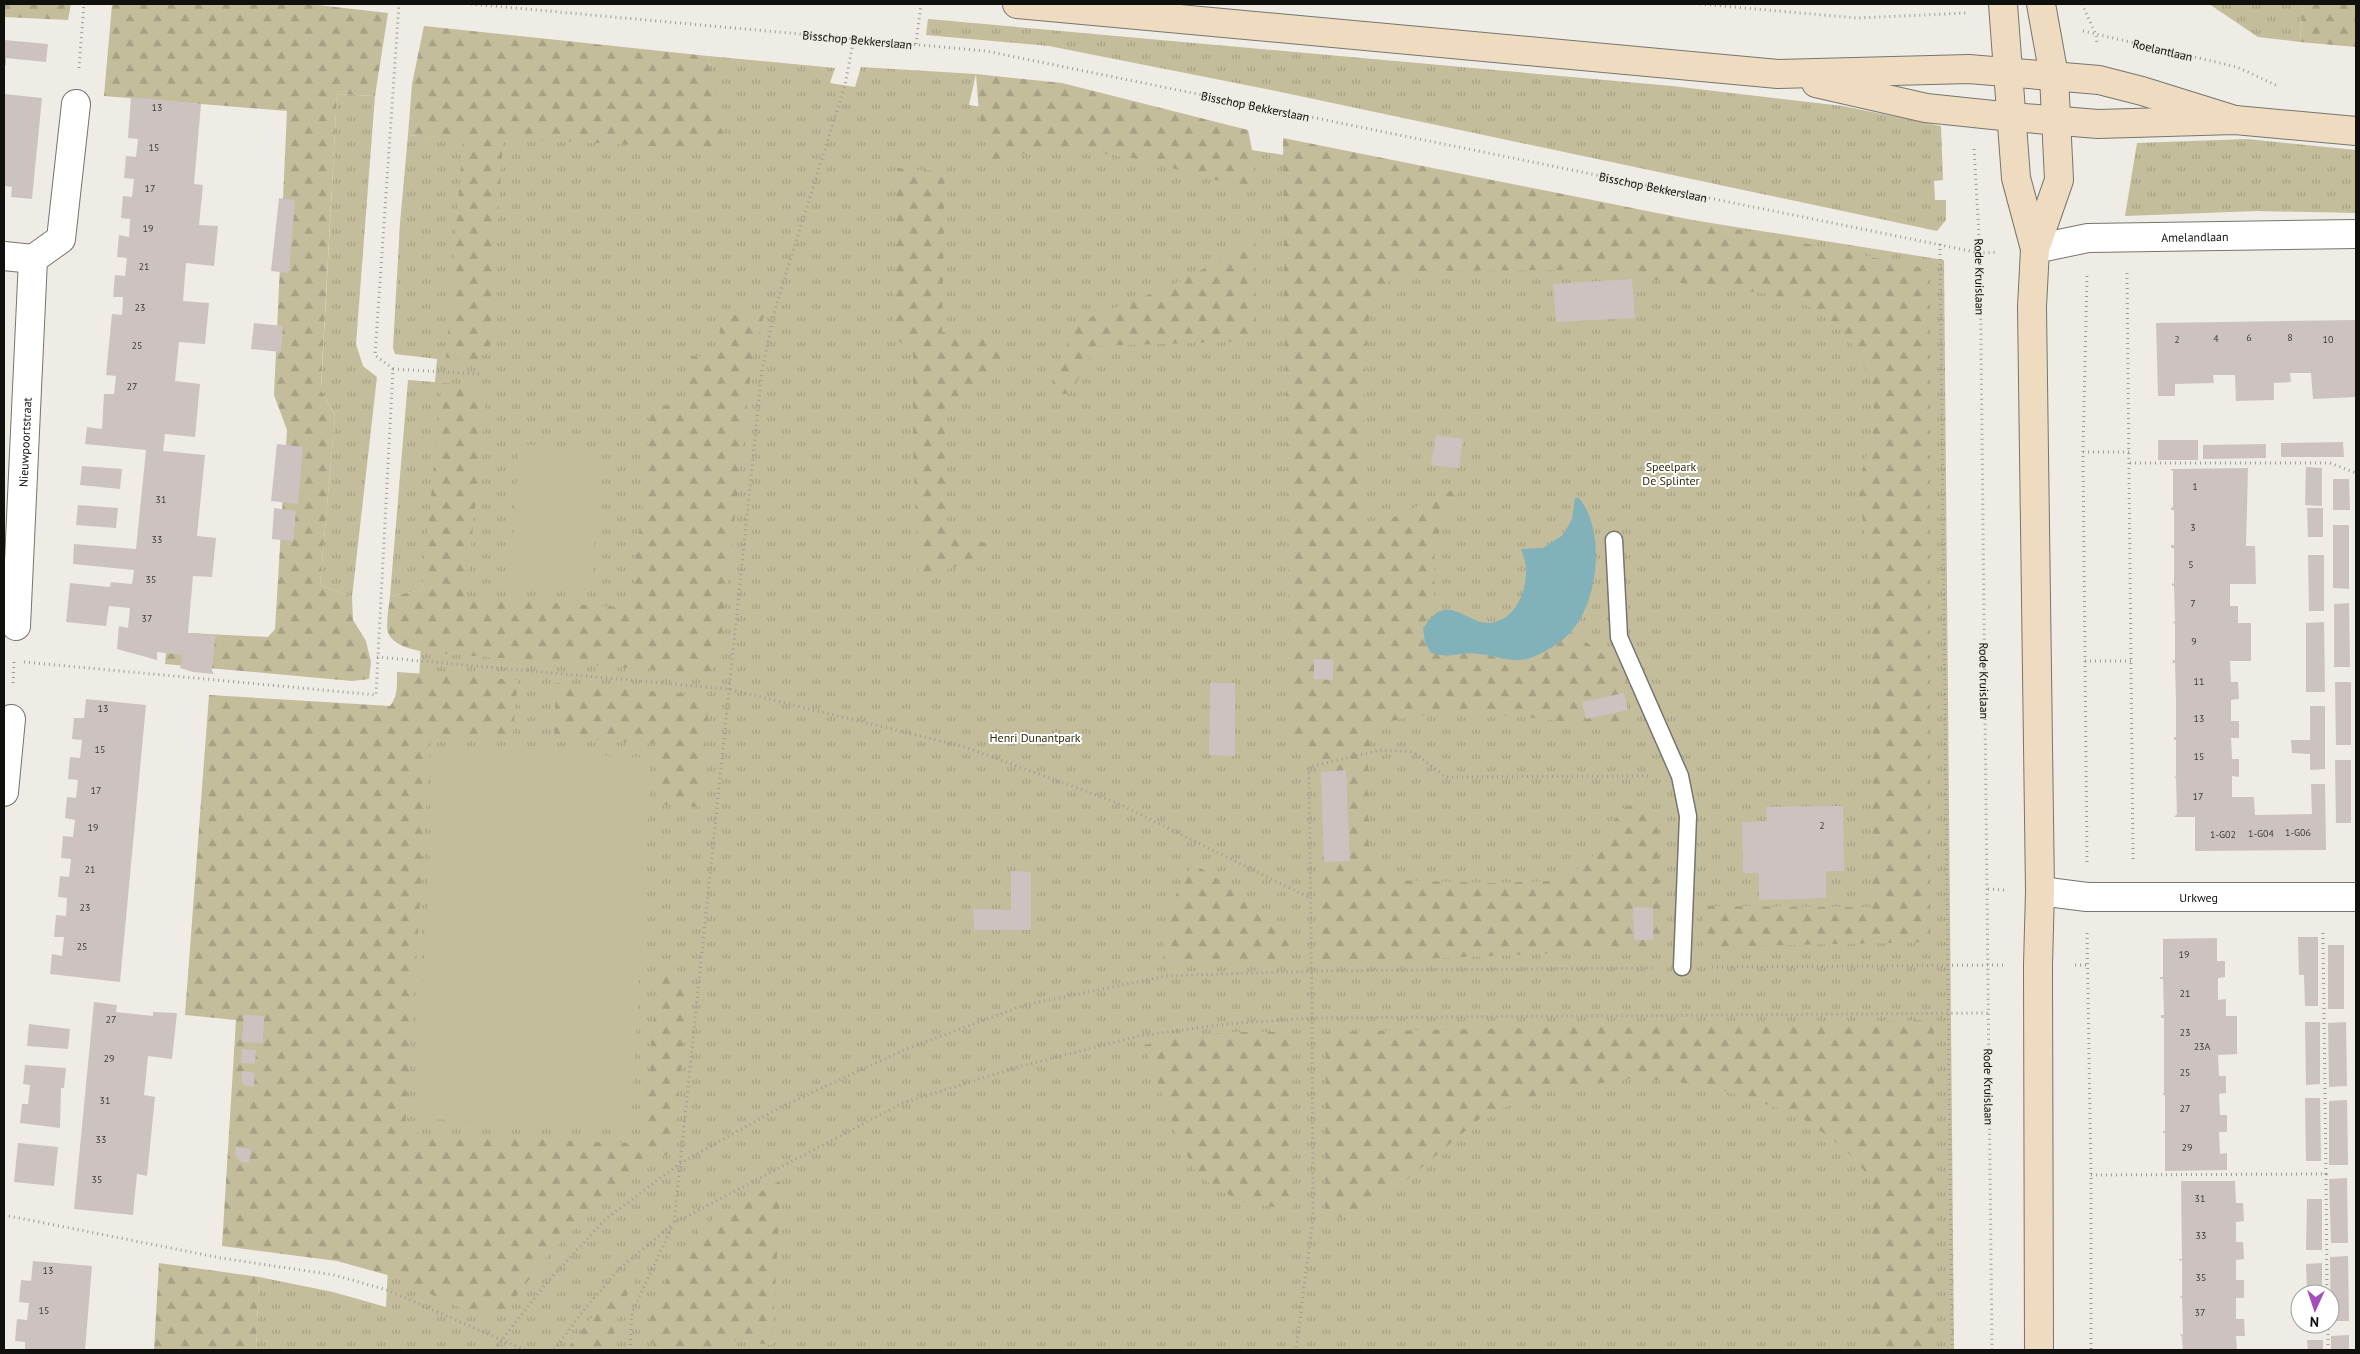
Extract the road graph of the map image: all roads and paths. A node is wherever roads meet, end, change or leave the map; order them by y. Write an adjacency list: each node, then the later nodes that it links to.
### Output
1 (84, 4): 20 (path)
2 (399, 4): 34 (path)
3 (471, 4): 12 (path, Bisschop Bekkerslaan)
4 (921, 4): 13 (path)
5 (1017, 4): 16 (main road)
6 (1700, 4): 9 (path)
7 (2082, 4): 11 (path)
8 (2003, 10): 9 (path); 15 (main road)
9 (1968, 12): 14 (path)
10 (2044, 14): 11 (path, Roelantlaan); 17 (main road)
11 (2096, 35): 18 (path); 19 (path, Roelantlaan)
12 (854, 38): 13 (path, Bisschop Bekkerslaan); 46 (path)
13 (916, 44): 29 (path, Bisschop Bekkerslaan)
14 (1969, 69): 15 (main road); 16 (main road)
15 (2008, 73): 17 (main road); 22 (main road)
16 (1778, 74): 21 (main road)
17 (2054, 76): 18 (main road); 24 (main road)
18 (2099, 80): 23 (main road)
19 (2284, 88)
20 (76, 104): 33 (street)
21 (1972, 113): 22 (main road); 31 (path, Rode Kruislaan)
22 (2012, 117): 24 (main road); 30 (main road)
23 (2235, 120): 24 (main road); 25 (main road)
24 (2056, 121): 30 (main road)
25 (2356, 131)
26 (2356, 234): 27 (street, Amelandlaan)
27 (2126, 237): 28 (street, Amelandlaan); 37 (path)
28 (2088, 238): 30 (street, Amelandlaan); 36 (path)
29 (1940, 244): 31 (path, Bisschop Bekkerslaan); 56 (path)
30 (2035, 249): 31 (path, Bisschop Bekkerslaan); 50 (main road)
31 (1980, 253): 57 (path, Rode Kruislaan)
32 (4, 256): 33 (street)
33 (33, 259): 41 (street, Nieuwpoortstraat)
34 (394, 369): 35 (path); 42 (path)
35 (480, 374)
36 (2083, 452): 37 (path); 44 (path)
37 (2130, 452): 38 (path)
38 (2130, 463): 39 (path); 45 (path)
39 (2356, 473)
40 (1614, 540): 48 (lane)
41 (16, 626): 43 (path)
42 (377, 657): 43 (path); 46 (path)
43 (14, 661): 47 (path)
44 (2085, 661): 45 (path); 51 (path)
45 (2131, 661): 54 (path)
46 (728, 689): 53 (path); 63 (path)
47 (11, 719): 49 (street)
48 (1680, 776): 53 (path); 58 (lane)
49 (4, 792)
50 (2040, 892): 51 (street, Urkweg); 78 (main road)
51 (2087, 897): 54 (street, Urkweg); 65 (path)
52 (2356, 897): 55 (street, Urkweg)
53 (1310, 898): 59 (path)
54 (2134, 898): 55 (street, Urkweg)
55 (2322, 898): 64 (path)
56 (1948, 964): 57 (path); 58 (path); 60 (path)
57 (1988, 965): 61 (path, Rode Kruislaan)
58 (1682, 967): 59 (path)
59 (1311, 971): 62 (path); 63 (path)
60 (1948, 1012): 61 (path); 62 (path); 76 (path)
61 (1988, 1013): 77 (path, Rode Kruislaan)
62 (1312, 1018): 67 (path); 75 (path)
63 (679, 1164): 67 (path); 70 (path)
64 (2326, 1174): 65 (path); 68 (path)
65 (2091, 1175): 79 (path)
66 (4, 1215): 70 (path)
67 (674, 1223): 73 (path); 74 (path)
68 (2328, 1284)
69 (2328, 1334): 80 (path)
70 (502, 1341): 71 (path); 72 (path)
71 (494, 1350)
72 (525, 1350)
73 (554, 1350)
74 (630, 1350)
75 (1296, 1350)
76 (1952, 1350)
77 (1992, 1350)
78 (2039, 1350)
79 (2091, 1350)
80 (2328, 1350)

